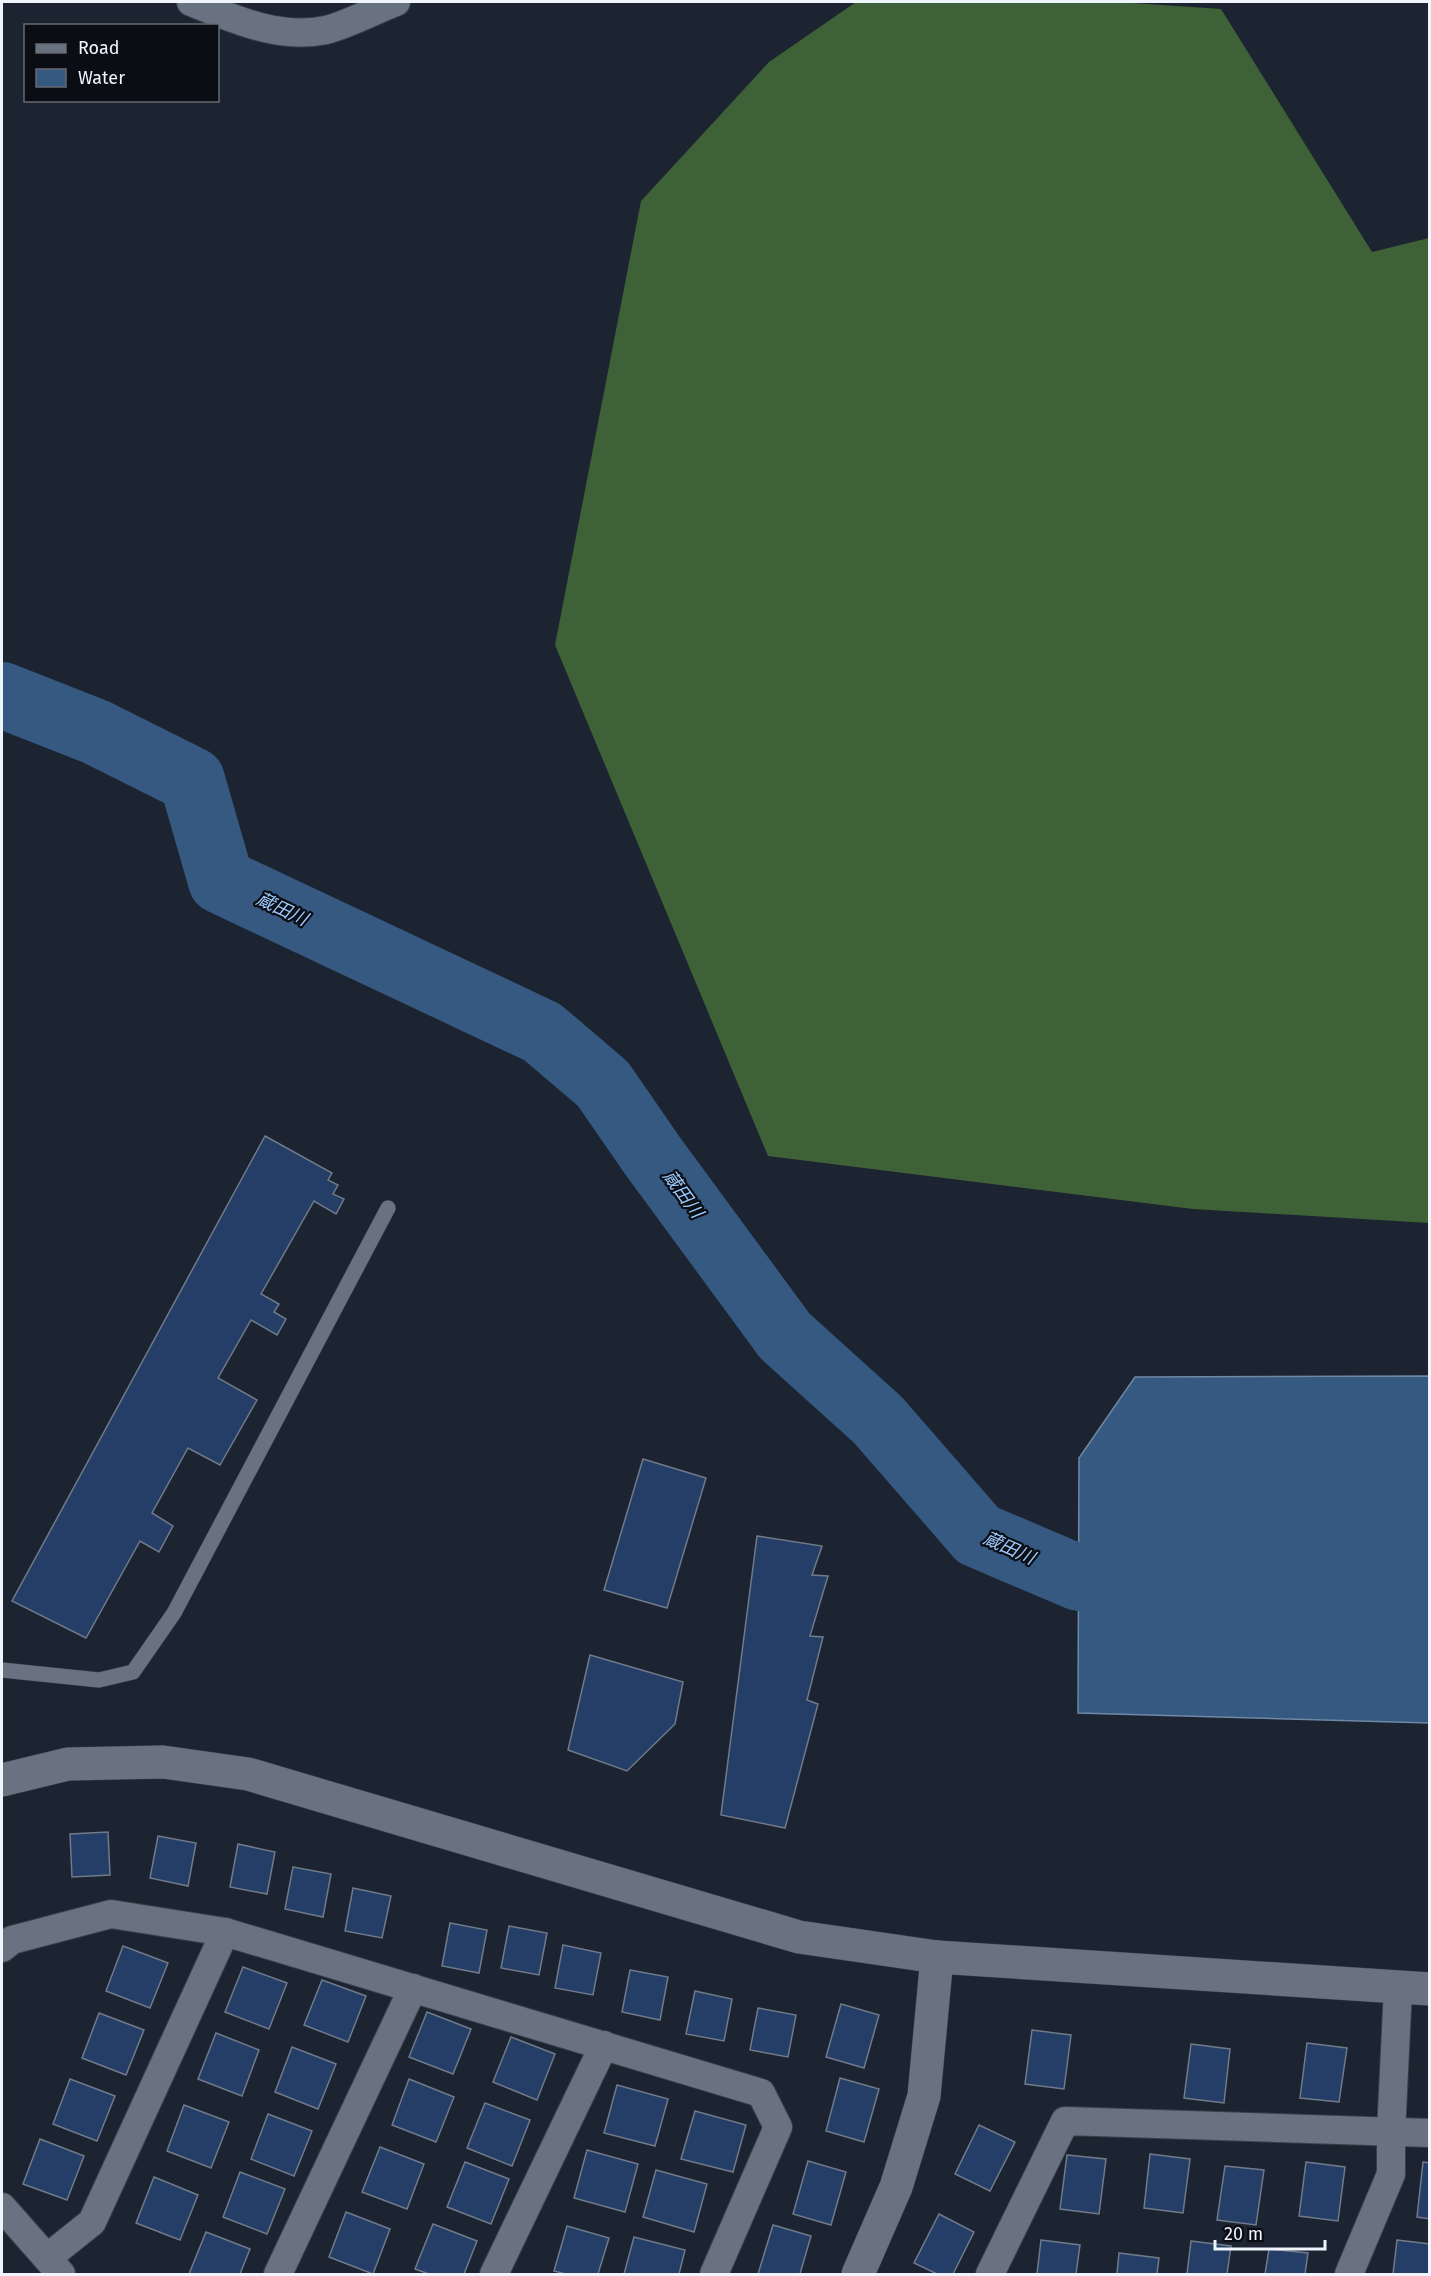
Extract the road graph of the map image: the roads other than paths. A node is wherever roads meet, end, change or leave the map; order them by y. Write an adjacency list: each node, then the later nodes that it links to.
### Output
1 (191, 2): 2 (street)
2 (396, 2)
3 (388, 1208): 4 (lane)
4 (2, 1670)
5 (2, 1780): 8 (street)
6 (225, 1932): 7 (street); 9 (street); 15 (street)
7 (5, 1936)
8 (936, 1957): 10 (street); 19 (street)
9 (413, 1988): 11 (street); 16 (street)
10 (1414, 1988): 12 (street)
11 (604, 2045): 17 (street); 18 (street)
12 (1391, 2133): 13 (street); 20 (street); 21 (street)
13 (1430, 2133)
14 (2, 2207): 15 (street)
15 (54, 2266)
16 (278, 2274)
17 (494, 2274)
18 (714, 2274)
19 (858, 2274)
20 (990, 2274)
21 (1348, 2274)

